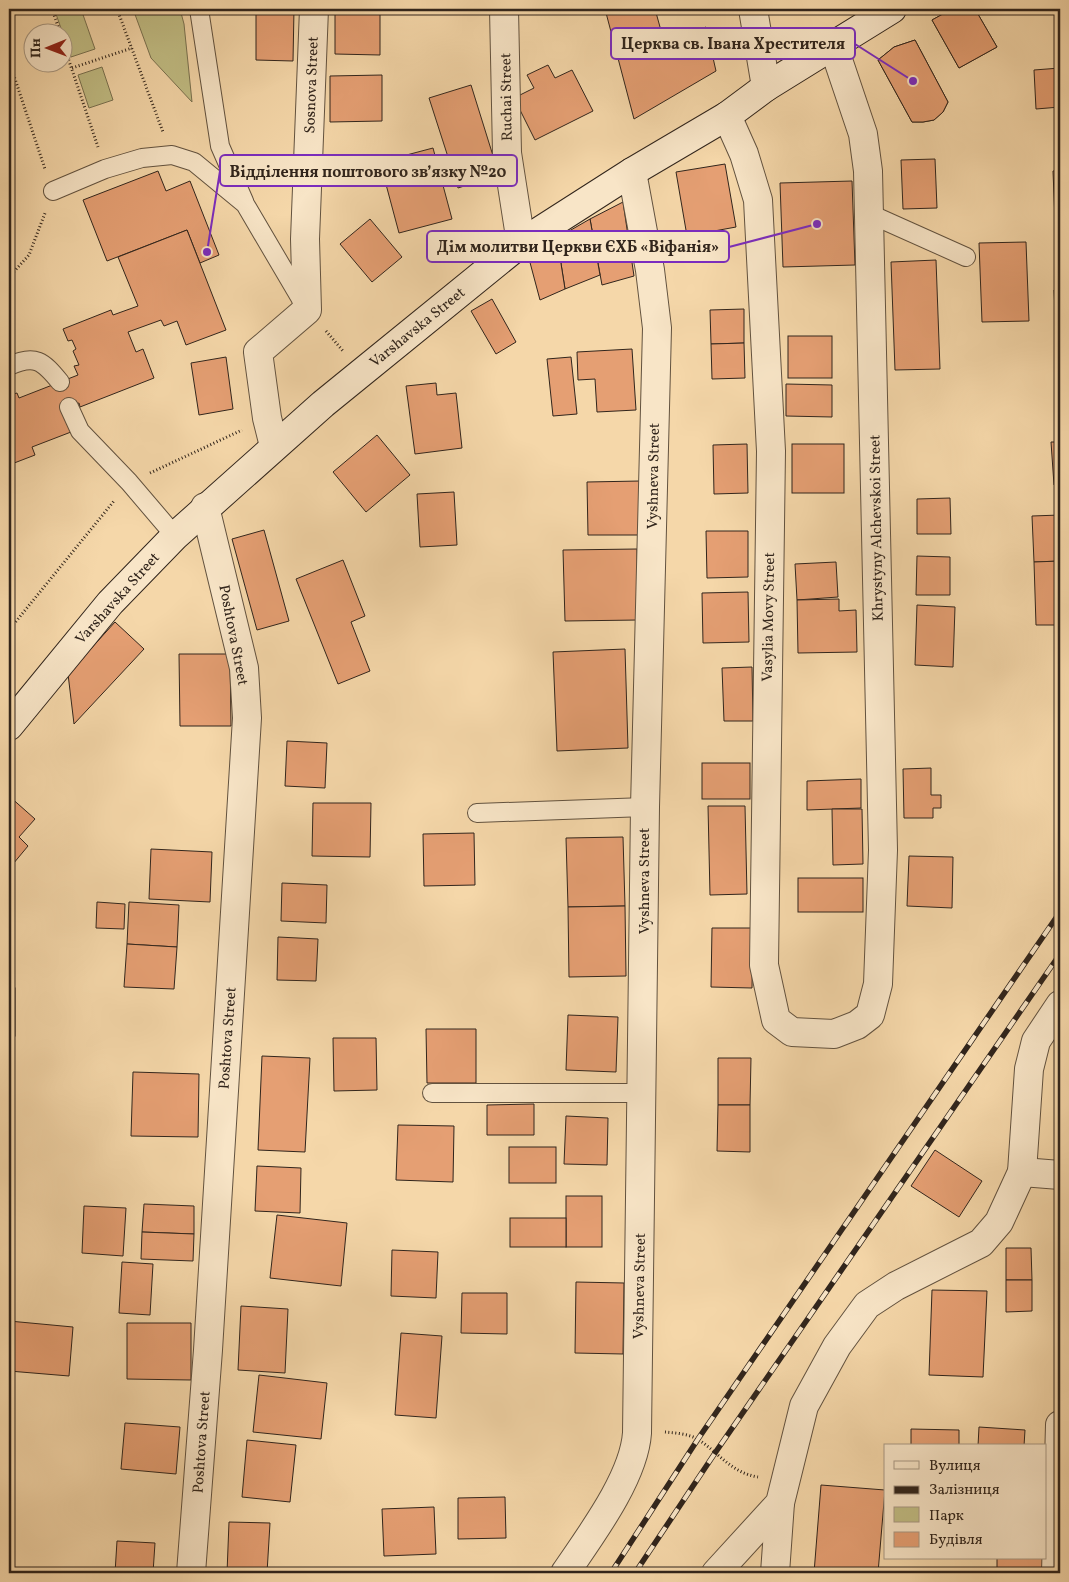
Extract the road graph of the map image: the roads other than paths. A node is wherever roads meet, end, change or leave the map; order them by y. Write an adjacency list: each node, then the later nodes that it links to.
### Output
1 (200, 9): 11 (lane)
2 (314, 9): 15 (street, Sosnova Street)
3 (504, 9): 13 (street, Ruchai Street)
4 (753, 9): 7 (street)
5 (892, 9): 6 (street, Varshavska Street)
6 (832, 45): 7 (street, Varshavska Street); 12 (street, Khrystyny Alchevskoi Street)
7 (766, 87): 8 (street, Varshavska Street)
8 (727, 116): 9 (street, Varshavska Street); 26 (street, Vasylia Movy Street)
9 (632, 172): 13 (street, Varshavska Street); 23 (street, Vyshneva Street)
10 (53, 191): 11 (lane)
11 (245, 204): 15 (lane)
12 (870, 214): 14 (lane); 26 (street, Khrystyny Alchevskoi Street)
13 (520, 243): 19 (street, Varshavska Street)
14 (966, 257)
15 (307, 310): 19 (street)
16 (9, 366): 17 (lane)
17 (60, 382)
18 (69, 407): 21 (lane)
19 (274, 446): 20 (street, Varshavska Street)
20 (205, 507): 21 (street, Varshavska Street); 33 (street, Poshtova Street)
21 (175, 536): 22 (street, Varshavska Street)
22 (9, 726)
23 (645, 807): 24 (lane); 28 (street, Vyshneva Street)
24 (477, 813)
25 (1060, 1005): 29 (street)
26 (870, 1015)
27 (432, 1093): 28 (lane)
28 (643, 1093): 34 (street, Vyshneva Street)
29 (1022, 1172): 30 (street); 32 (street)
30 (1060, 1175)
31 (1060, 1425): 37 (street)
32 (783, 1492): 35 (street); 36 (street)
33 (192, 1573)
34 (564, 1573)
35 (716, 1573)
36 (775, 1573)
37 (1056, 1573)

